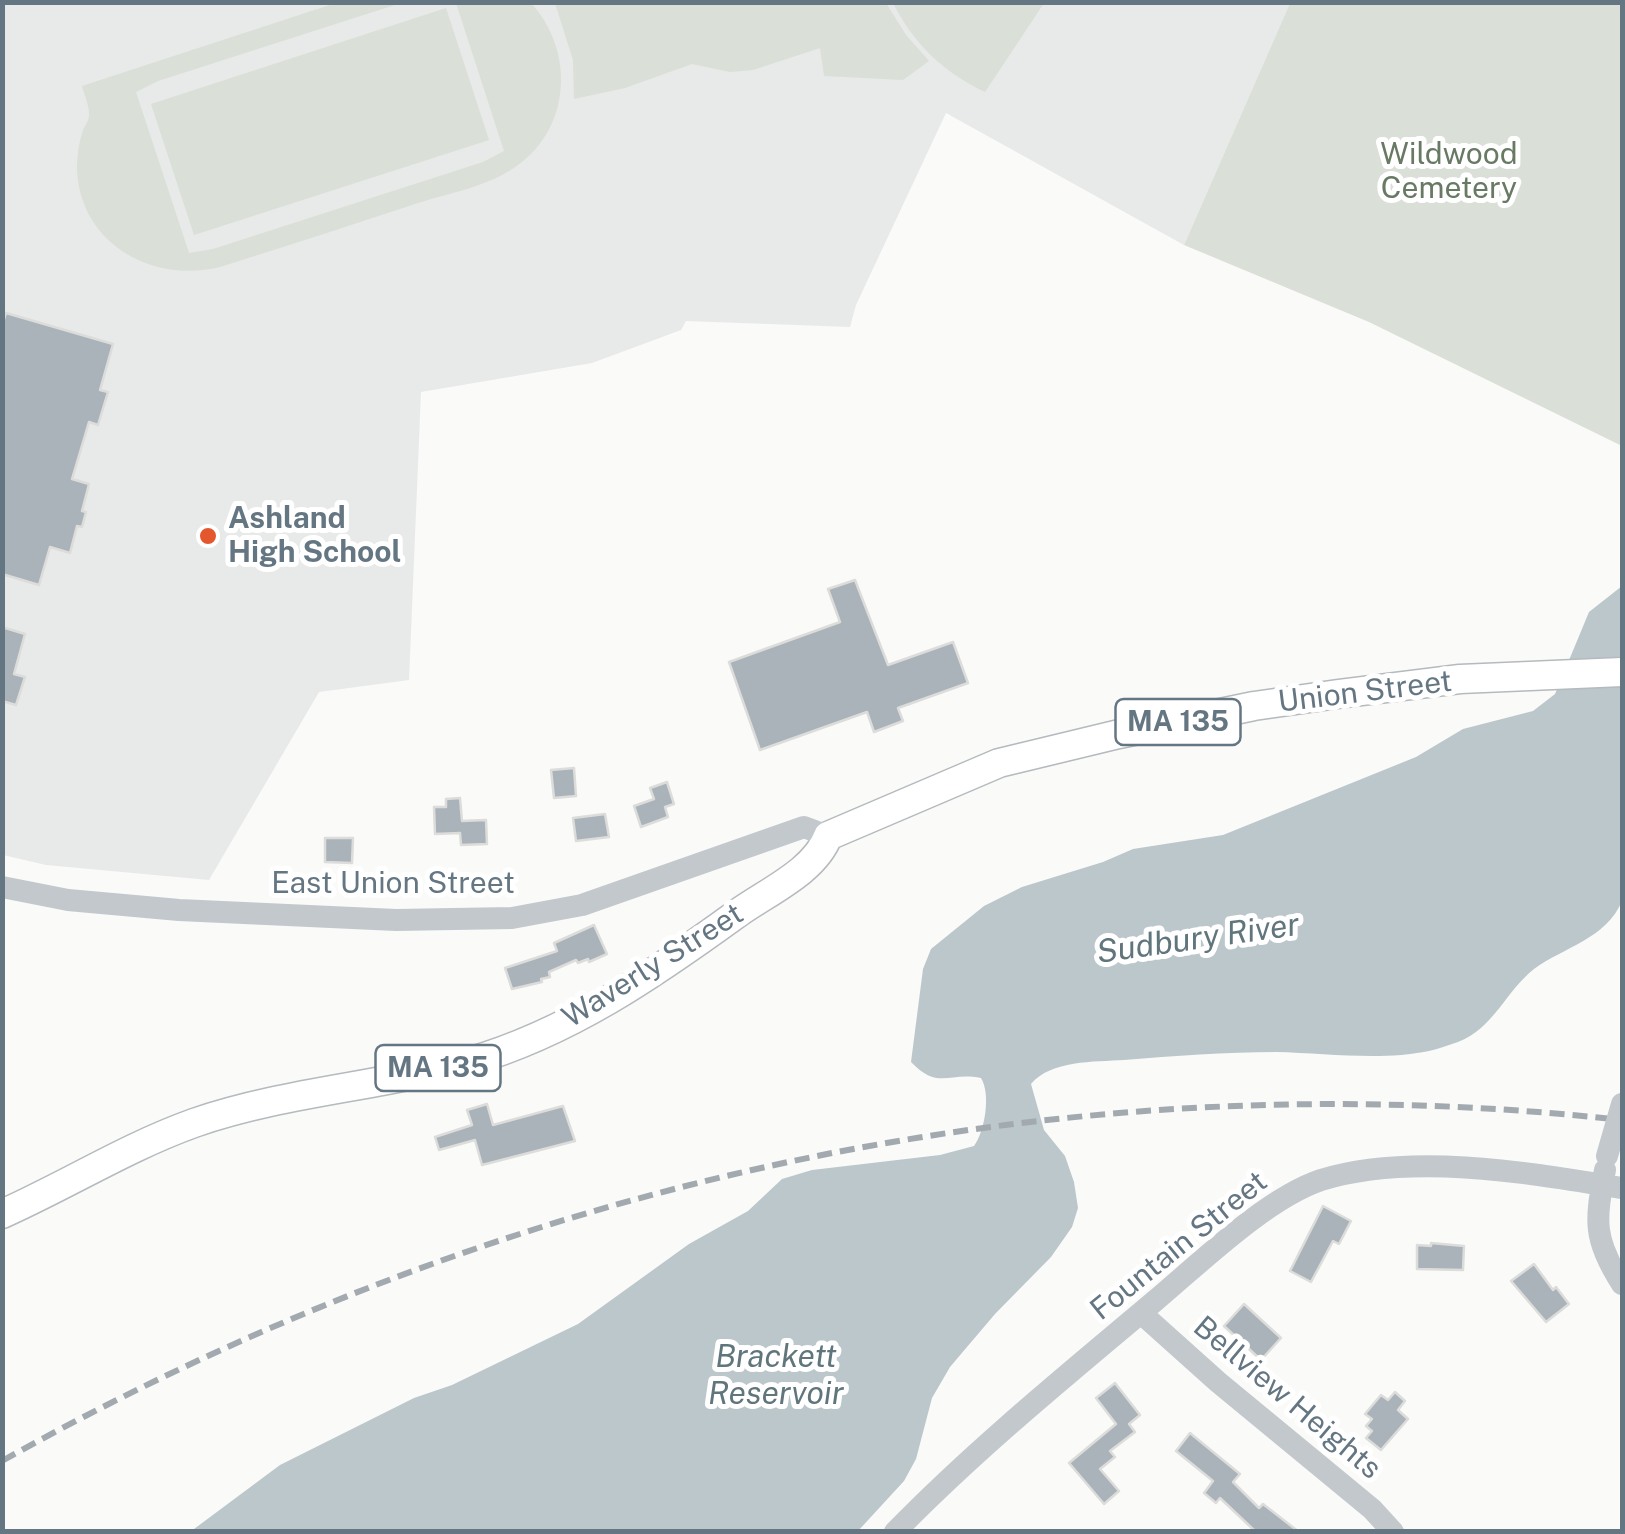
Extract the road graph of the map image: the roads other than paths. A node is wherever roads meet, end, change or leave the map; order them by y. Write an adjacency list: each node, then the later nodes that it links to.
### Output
1 (1622, 672): 2 (main road, Union Street / MA 135)
2 (828, 836): 3 (street, East Union Street); 6 (main road, Waverly Street / MA 135)
3 (2, 887)
4 (1622, 1104): 5 (street, bridge)
5 (1612, 1187): 7 (street); 8 (street, Fountain Street)
6 (2, 1214)
7 (1622, 1284)
8 (1141, 1312): 9 (street, Fountain Street); 10 (street, Bellview Heights)
9 (895, 1532)
10 (1393, 1532)

